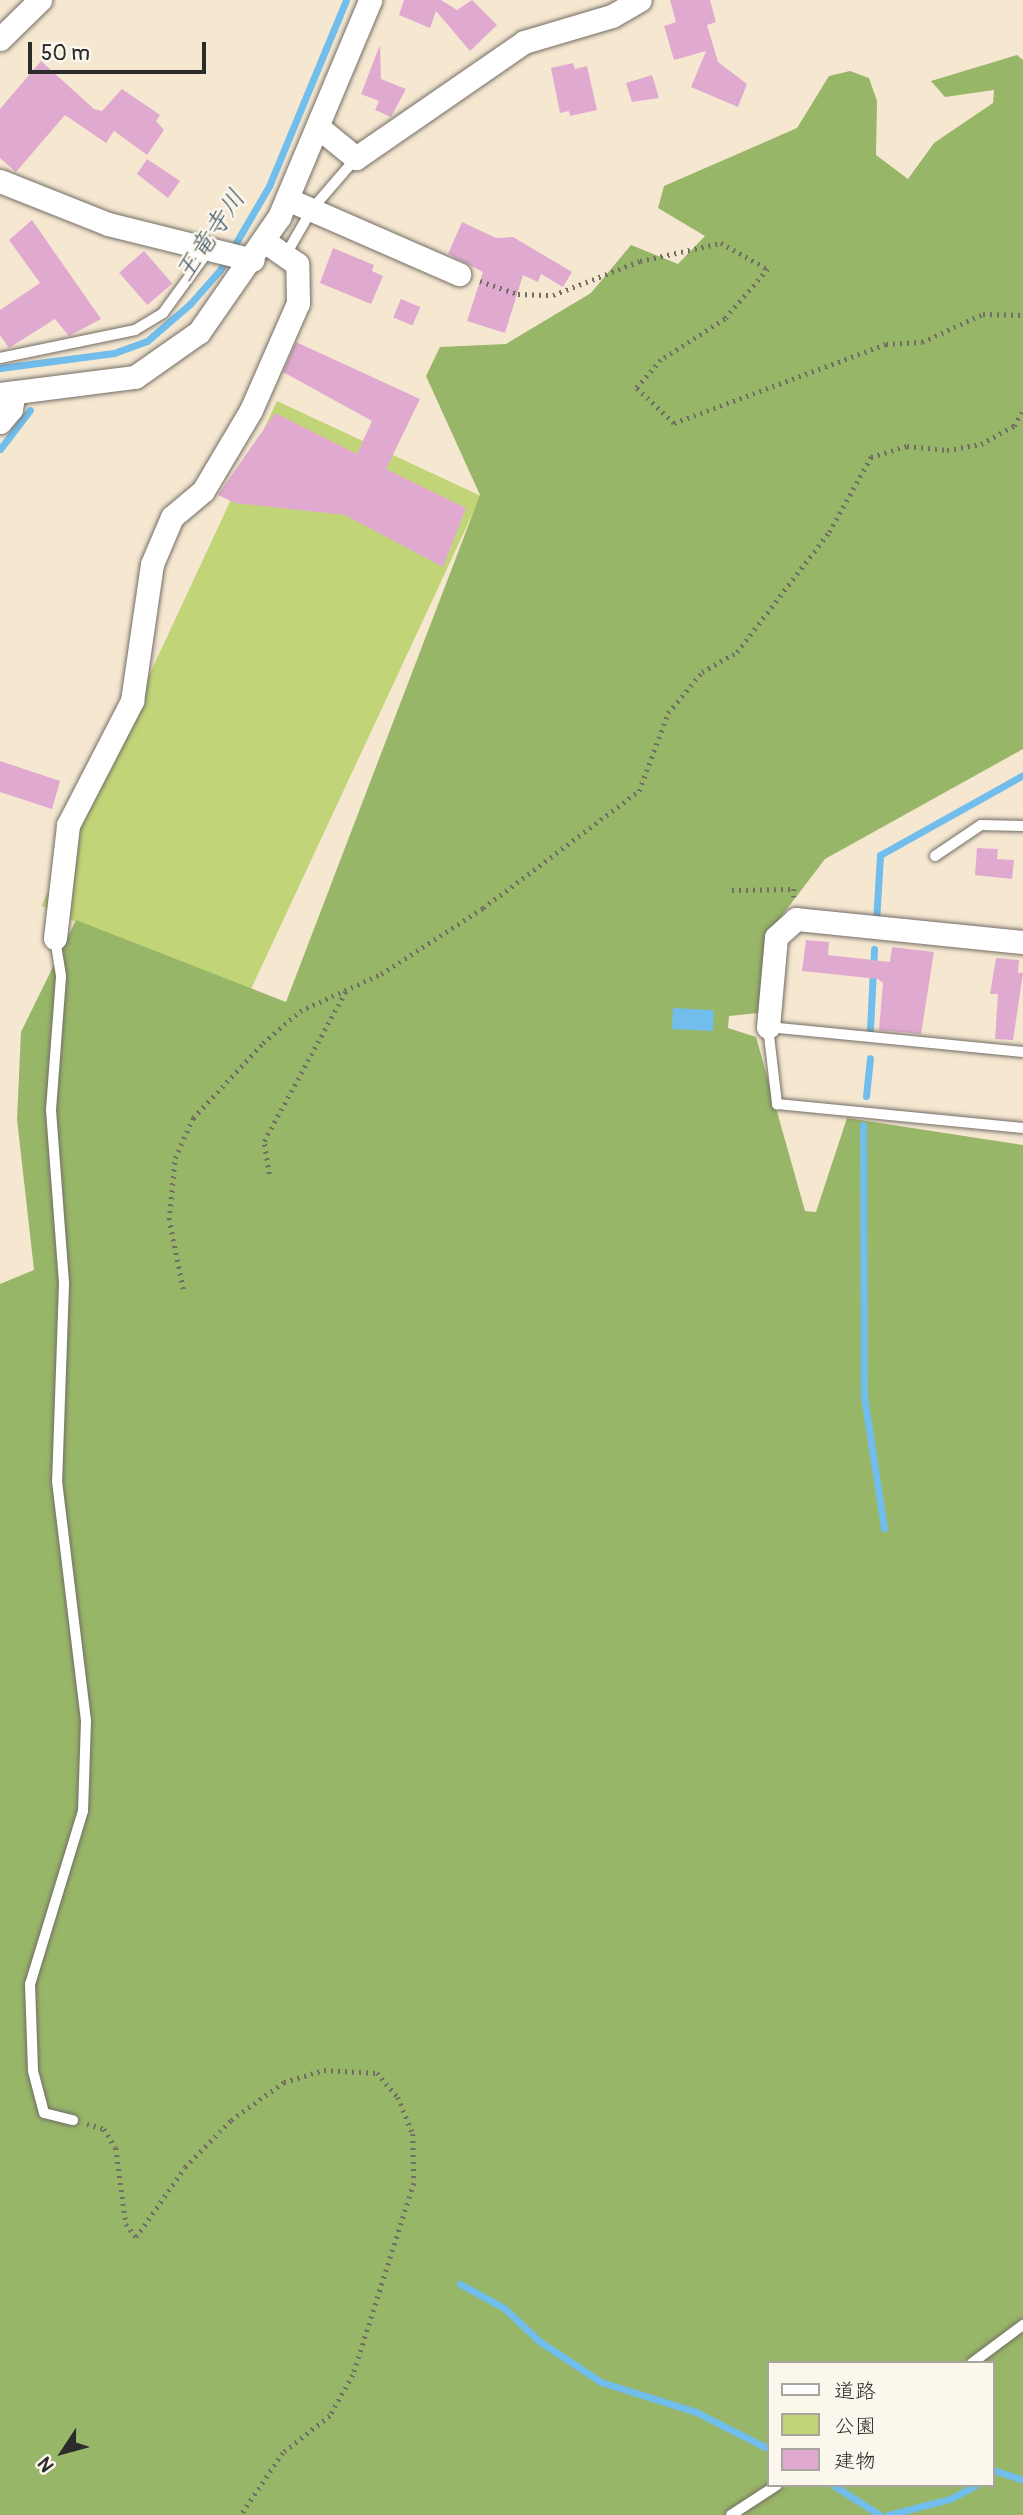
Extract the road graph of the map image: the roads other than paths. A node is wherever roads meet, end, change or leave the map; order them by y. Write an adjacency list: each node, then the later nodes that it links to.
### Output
1 (40, 0): 4 (street)
2 (370, 0): 5 (street)
3 (640, 0): 6 (street)
4 (0, 39)
5 (317, 127): 6 (street); 8 (street)
6 (356, 158): 9 (lane)
7 (0, 181): 10 (street)
8 (287, 198): 9 (street); 10 (street)
9 (312, 209): 11 (lane); 12 (street)
10 (239, 251): 11 (street); 13 (lane); 14 (street)
11 (285, 256): 18 (street)
12 (459, 274)
13 (0, 358)
14 (7, 393): 15 (street)
15 (0, 422)
16 (1023, 826): 17 (lane)
17 (935, 856)
18 (55, 938): 23 (lane)
19 (1023, 942): 20 (street)
20 (768, 1027): 21 (lane); 22 (lane)
21 (1023, 1052)
22 (1023, 1128)
23 (73, 2120)
24 (1023, 2325): 25 (lane)
25 (975, 2361)
26 (774, 2487): 27 (lane)
27 (731, 2515)

